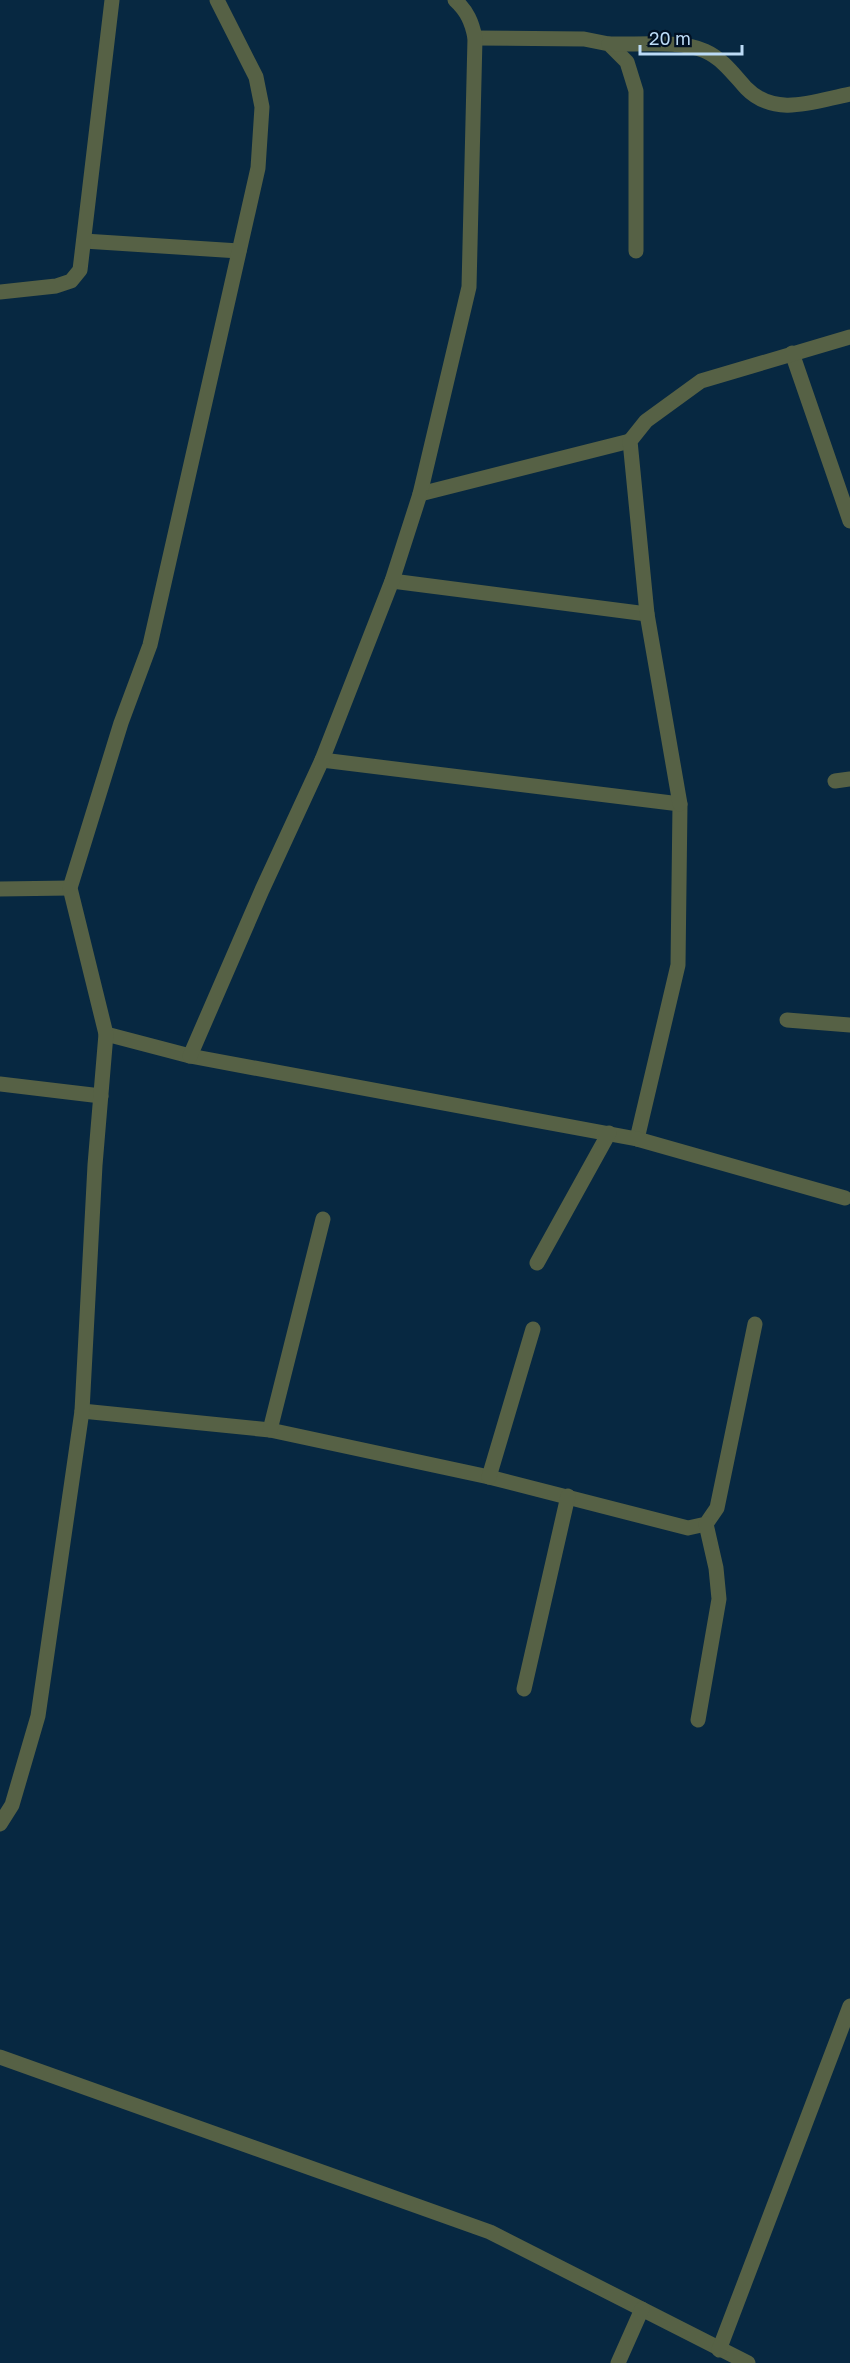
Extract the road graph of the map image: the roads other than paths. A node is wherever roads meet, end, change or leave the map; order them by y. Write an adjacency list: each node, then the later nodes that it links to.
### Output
1 (112, 0): 7 (street)
2 (217, 0): 8 (street)
3 (455, 0): 4 (street)
4 (475, 38): 5 (street); 14 (street)
5 (609, 44): 6 (street); 9 (street)
6 (850, 94)
7 (84, 241): 8 (street); 10 (street)
8 (239, 251): 20 (street)
9 (636, 251)
10 (0, 292)
11 (850, 337): 12 (street)
12 (792, 353): 13 (street); 15 (street)
13 (630, 441): 14 (street); 17 (street)
14 (420, 494): 16 (street)
15 (850, 521)
16 (392, 581): 17 (street); 18 (street)
17 (647, 614): 19 (street)
18 (322, 760): 19 (street); 25 (street)
19 (680, 804): 29 (street)
20 (70, 888): 21 (street); 24 (street)
21 (0, 889)
22 (787, 1020): 23 (street)
23 (850, 1024)
24 (106, 1034): 25 (street); 27 (street)
25 (190, 1056): 28 (street)
26 (0, 1084): 27 (street)
27 (101, 1096): 35 (street)
28 (609, 1133): 29 (street); 32 (street)
29 (637, 1139): 30 (street)
30 (844, 1198)
31 (323, 1219): 36 (street)
32 (537, 1263)
33 (755, 1324): 39 (street)
34 (533, 1329): 37 (street)
35 (82, 1411): 36 (street); 42 (street)
36 (270, 1430): 37 (street)
37 (489, 1476): 38 (street)
38 (568, 1496): 39 (street); 40 (street)
39 (706, 1524): 41 (street)
40 (524, 1689)
41 (698, 1720)
42 (0, 1824)
43 (850, 2006): 46 (street)
44 (0, 2057): 45 (street)
45 (642, 2309): 46 (street); 47 (street)
46 (719, 2350): 48 (street)
47 (618, 2363)
48 (748, 2363)

